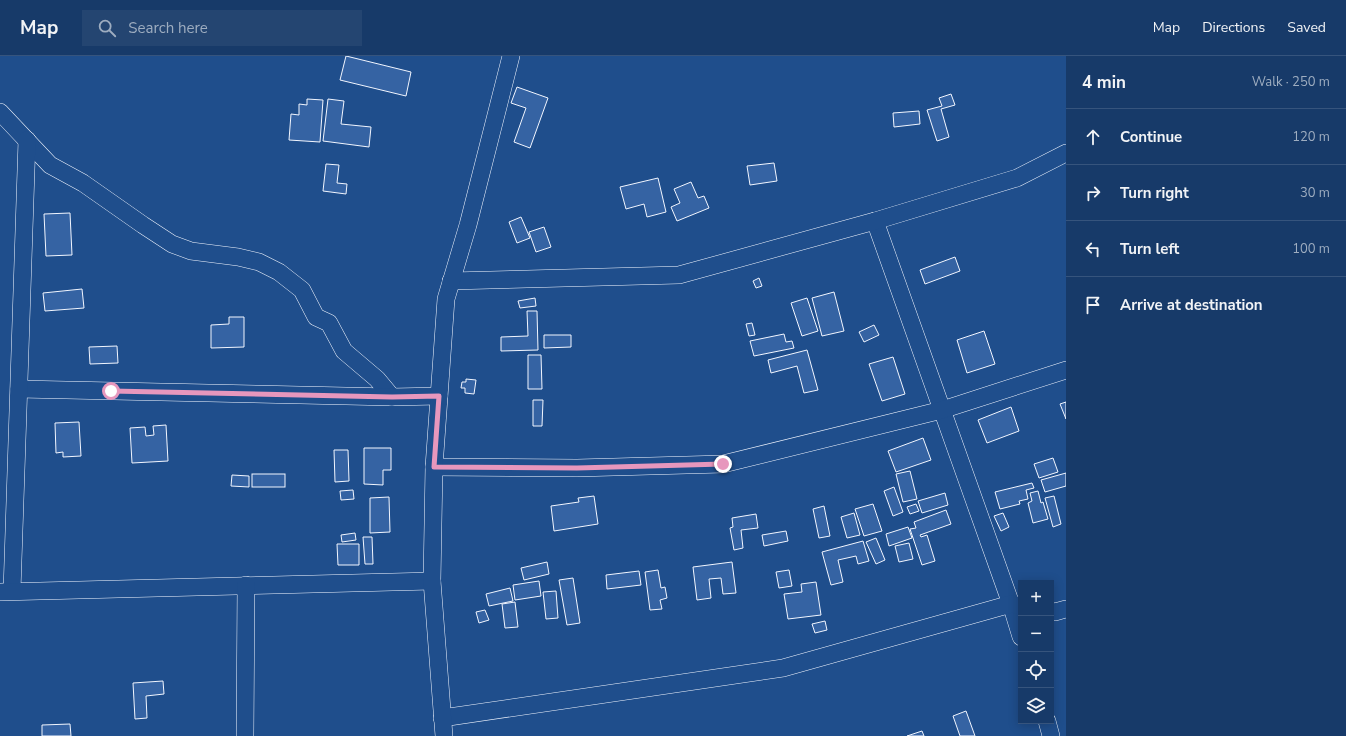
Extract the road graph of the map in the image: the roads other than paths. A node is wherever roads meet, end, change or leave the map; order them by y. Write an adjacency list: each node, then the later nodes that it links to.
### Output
1 (511, 56): 6 (street)
2 (0, 112): 3 (street)
3 (27, 140): 8 (street); 10 (street)
4 (1066, 153): 5 (street)
5 (875, 221): 6 (street); 11 (street)
6 (451, 281): 9 (street)
7 (1066, 370): 11 (street)
8 (19, 389): 10 (street); 15 (street)
9 (439, 396): 10 (street); 12 (street)
10 (392, 397)
11 (942, 410): 12 (street); 16 (street)
12 (434, 467): 13 (street)
13 (432, 581): 14 (street); 20 (street)
14 (246, 585): 15 (street); 22 (street)
15 (6, 592)
16 (1016, 605): 19 (street); 20 (street)
17 (1066, 609): 18 (street)
18 (1054, 612)
19 (1018, 618)
20 (442, 718): 23 (street)
21 (1048, 724): 24 (street)
22 (245, 736)
23 (444, 736)
24 (1051, 736)

